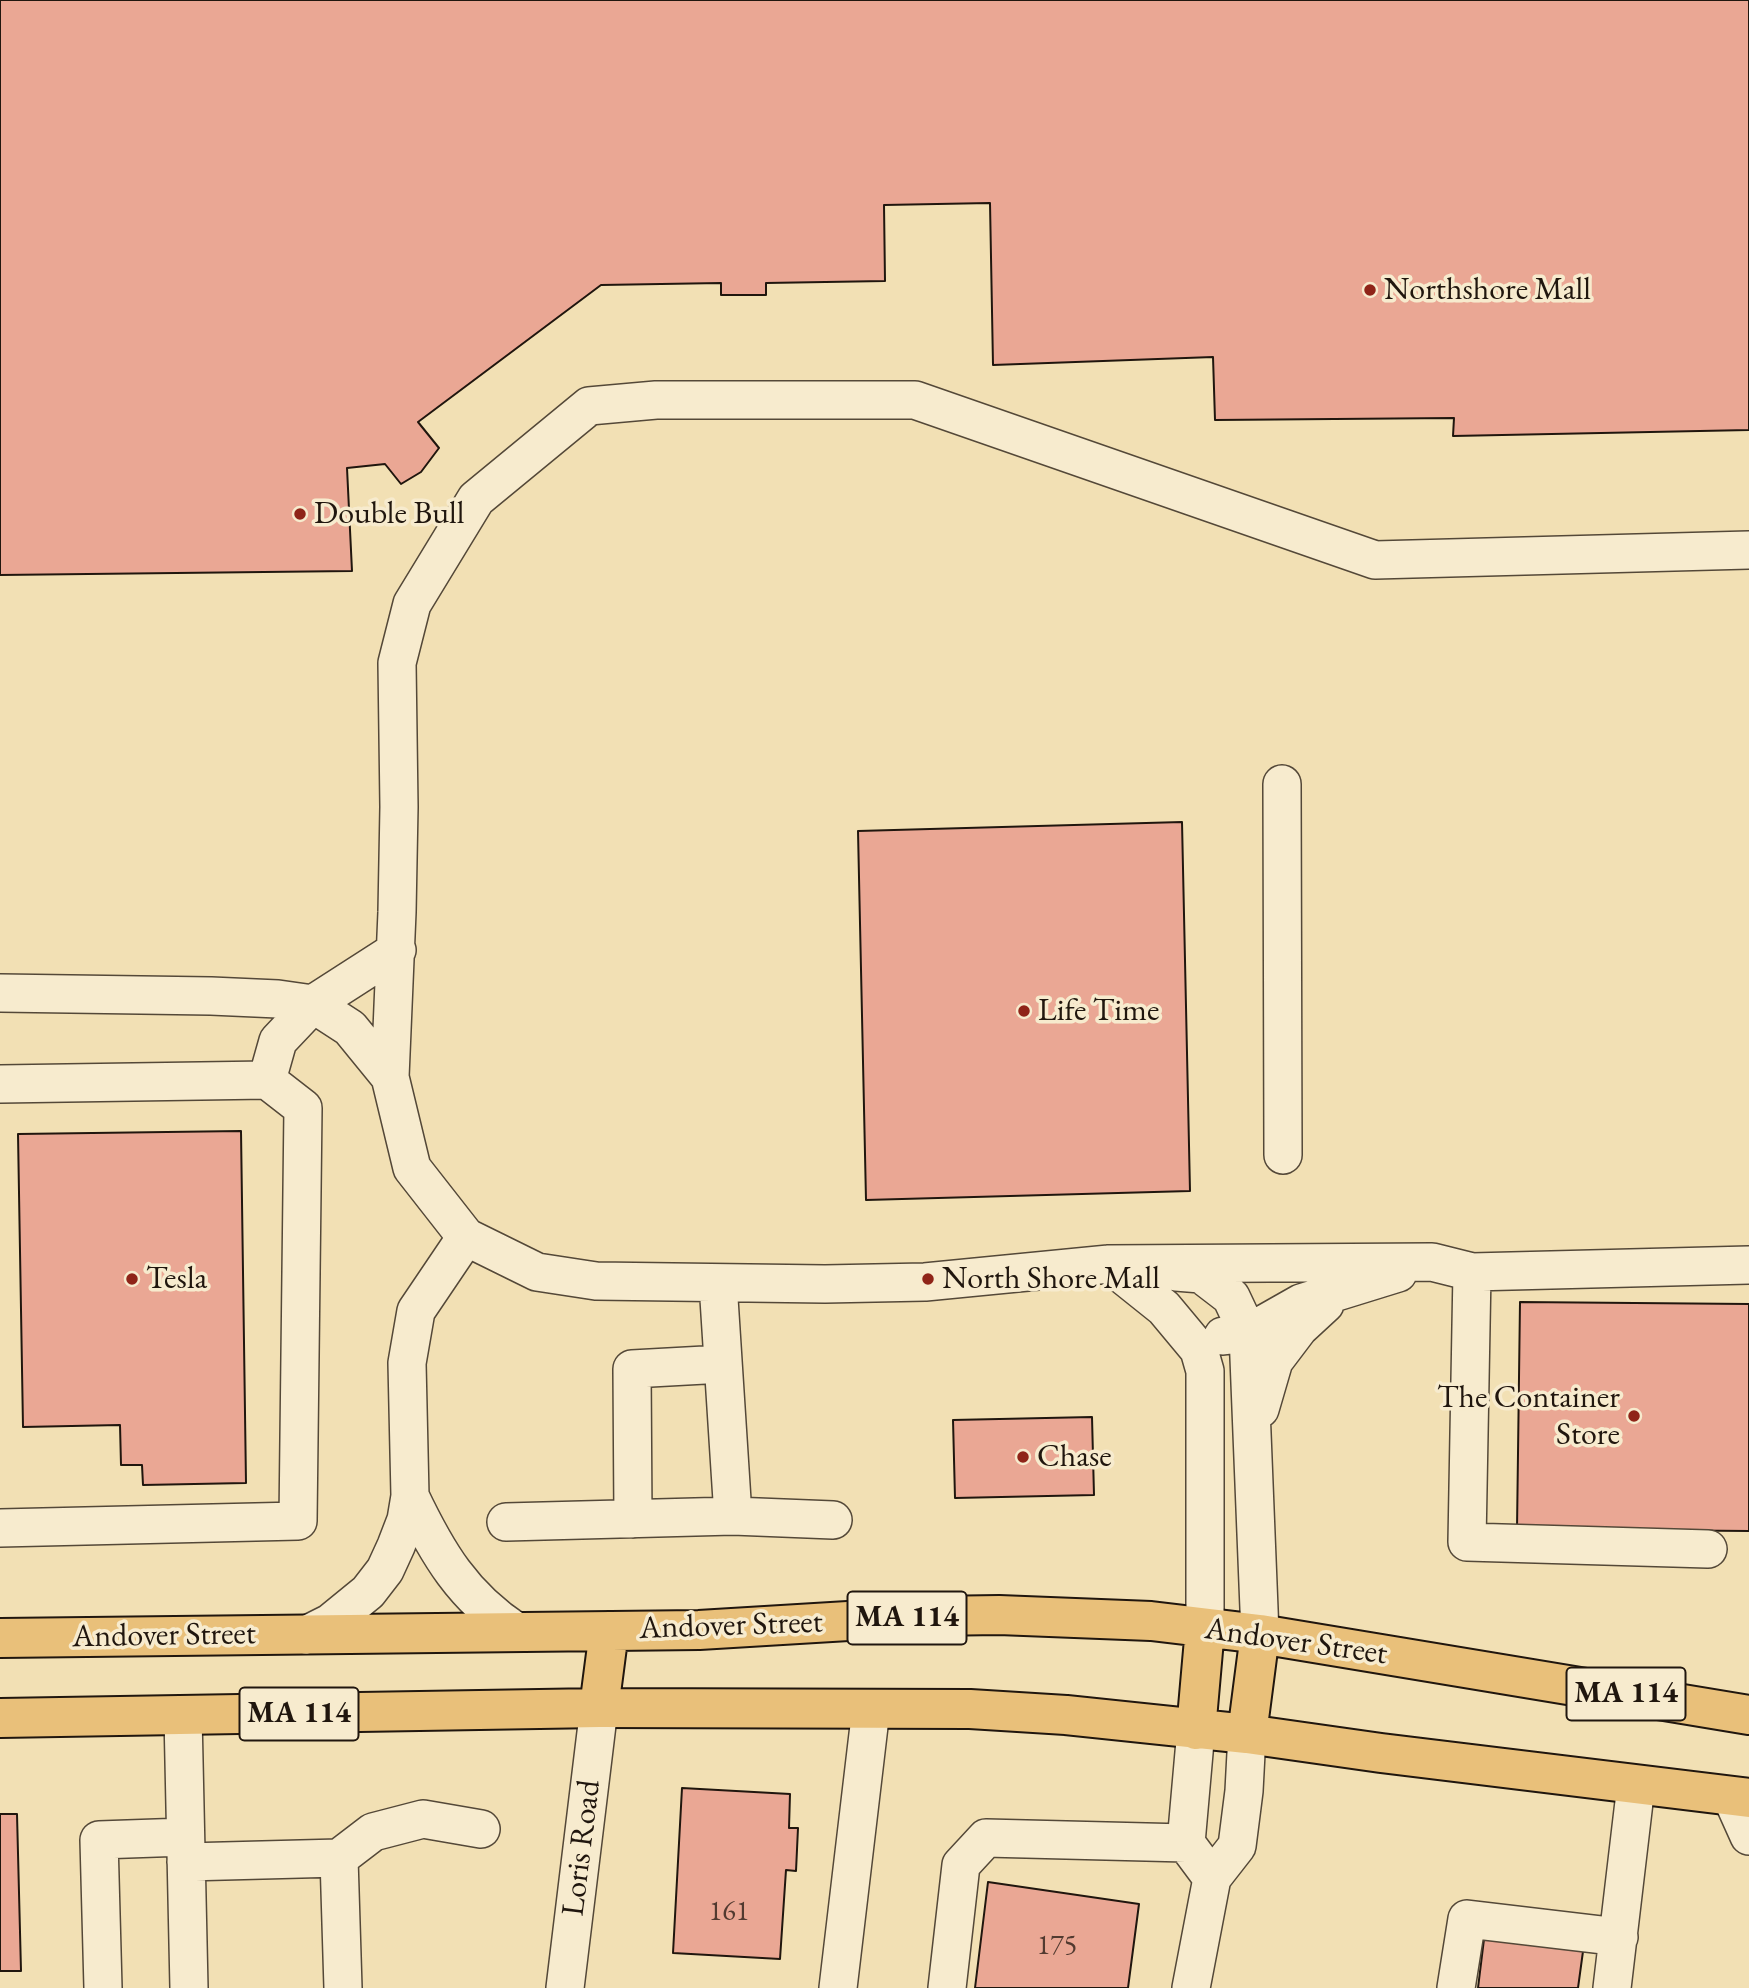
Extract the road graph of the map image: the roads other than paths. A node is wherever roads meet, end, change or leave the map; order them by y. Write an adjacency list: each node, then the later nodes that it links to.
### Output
1 (1749, 550): 3 (street)
2 (1282, 784): 9 (street)
3 (397, 950): 5 (street); 6 (street)
4 (0, 993): 5 (street)
5 (313, 1004): 6 (street); 7 (street)
6 (390, 1077): 10 (street)
7 (267, 1080): 8 (street); 26 (street)
8 (0, 1084)
9 (1283, 1155)
10 (466, 1237): 15 (street); 21 (street)
11 (1432, 1262): 12 (street); 14 (street); 16 (street)
12 (1109, 1264): 15 (street); 17 (street); 18 (street)
13 (1749, 1265): 14 (street)
14 (1472, 1272): 27 (street)
15 (718, 1283): 19 (street)
16 (1337, 1292): 18 (street); 20 (street)
17 (1164, 1308): 18 (street); 28 (street)
18 (1248, 1333): 20 (street)
19 (723, 1364): 22 (street); 23 (street)
20 (1252, 1437): 31 (street)
21 (410, 1496): 30 (street); 32 (street)
22 (733, 1516): 23 (street); 24 (street)
23 (633, 1519): 25 (street)
24 (833, 1520)
25 (506, 1522)
26 (0, 1528)
27 (1708, 1549)
28 (1205, 1628): 29 (highway, Andover Street / MA 114); 31 (highway, Andover Street / MA 114); 39 (highway)
29 (609, 1631): 30 (highway, Andover Street / MA 114); 34 (highway)
30 (517, 1632): 32 (highway, Andover Street / MA 114)
31 (1260, 1634): 36 (highway, Andover Street / MA 114); 40 (highway)
32 (306, 1635): 33 (highway, Andover Street / MA 114)
33 (0, 1638)
34 (599, 1708): 35 (highway, MA 114); 37 (highway, MA 114); 53 (street, Loris Road)
35 (871, 1709): 39 (highway, MA 114); 54 (street)
36 (1749, 1715)
37 (183, 1716): 38 (highway, MA 114); 46 (street)
38 (0, 1718)
39 (1196, 1730): 40 (highway, MA 114); 45 (street)
40 (1247, 1734): 41 (highway, MA 114); 48 (street)
41 (1636, 1785): 42 (highway, MA 114); 49 (street)
42 (1740, 1797): 44 (street)
43 (481, 1829): 47 (street)
44 (1749, 1836)
45 (1186, 1843): 48 (street); 55 (street)
46 (186, 1850): 47 (street); 50 (street); 51 (street)
47 (339, 1858): 52 (street)
48 (1212, 1878): 56 (street)
49 (1619, 1937): 57 (street); 58 (street)
50 (103, 1988)
51 (189, 1988)
52 (343, 1988)
53 (565, 1988)
54 (838, 1988)
55 (947, 1988)
56 (1192, 1988)
57 (1456, 1988)
58 (1612, 1988)

